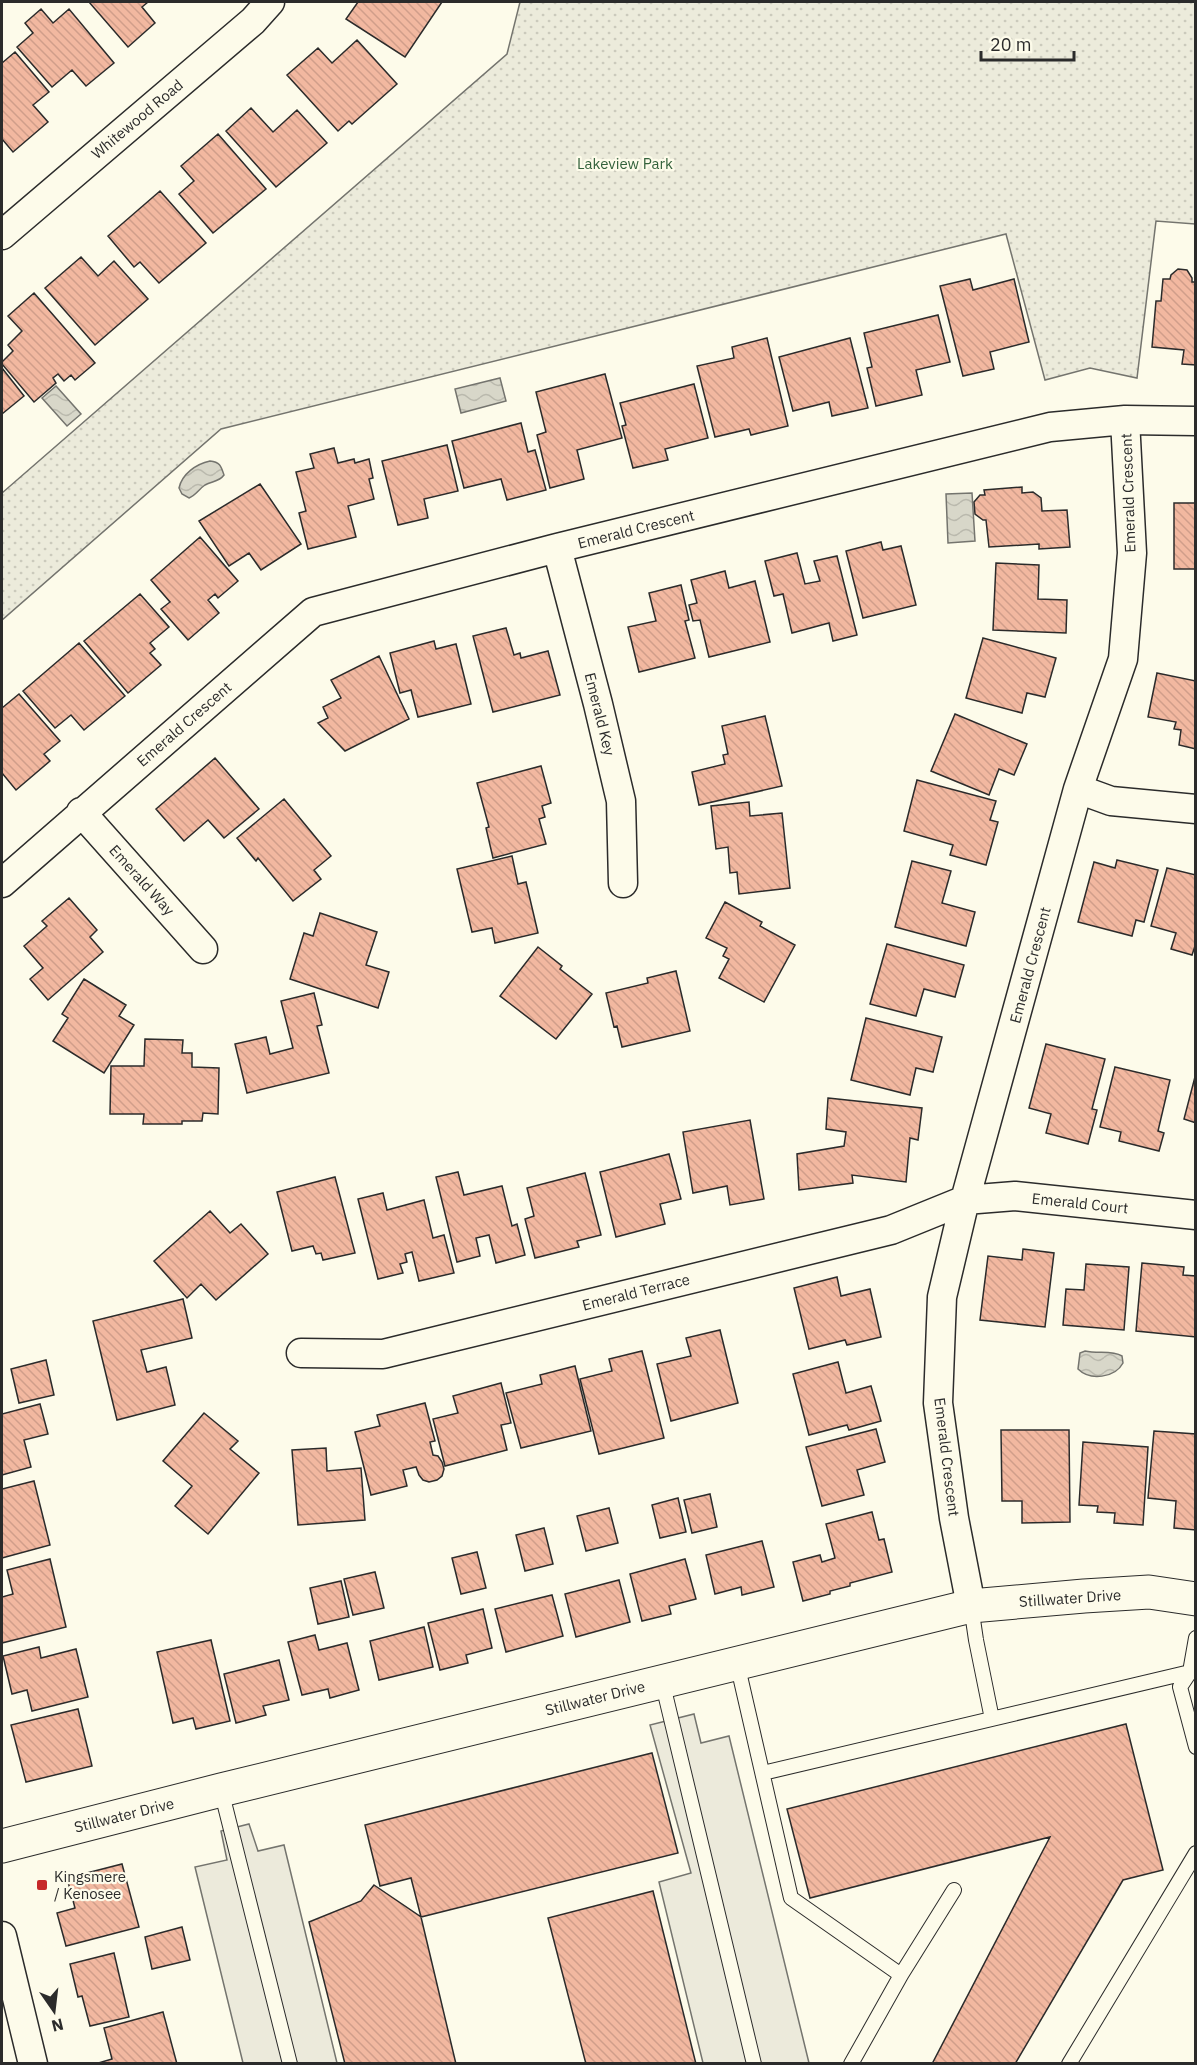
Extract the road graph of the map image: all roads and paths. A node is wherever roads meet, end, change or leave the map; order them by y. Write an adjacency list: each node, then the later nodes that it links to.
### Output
1 (270, 2): 2 (street, Whitewood Road)
2 (2, 235)
3 (1125, 420): 4 (street); 5 (street, Emerald Crescent); 6 (street, Emerald Crescent)
4 (1196, 421)
5 (557, 549): 8 (street, Emerald Crescent); 10 (street, Emerald Key)
6 (1078, 789): 7 (street); 12 (street, Emerald Crescent)
7 (1196, 809)
8 (81, 812): 9 (street, Emerald Crescent); 11 (street, Emerald Way)
9 (2, 883)
10 (623, 883)
11 (203, 949)
12 (965, 1200): 13 (street, Emerald Court); 14 (street, Emerald Terrace); 16 (street, Emerald Crescent)
13 (1196, 1215)
14 (301, 1353)
15 (1196, 1599): 16 (street, Stillwater Drive)
16 (971, 1606): 18 (street, Stillwater Drive); 21 (lane)
17 (1196, 1638): 19 (lane)
18 (737, 1664): 20 (street, Stillwater Drive); 23 (lane)
19 (1193, 1678): 21 (lane); 22 (lane)
20 (662, 1681): 24 (street, Stillwater Drive); 32 (lane)
21 (992, 1719): 23 (lane)
22 (1196, 1747)
23 (763, 1773): 29 (lane)
24 (221, 1790): 25 (street, Stillwater Drive); 31 (lane)
25 (2, 1846)
26 (1196, 1853): 34 (lane)
27 (954, 1890): 29 (lane)
28 (2, 1936): 30 (street)
29 (901, 1975): 33 (lane)
30 (33, 2064)
31 (290, 2064)
32 (754, 2064)
33 (851, 2064)
34 (1069, 2064)

